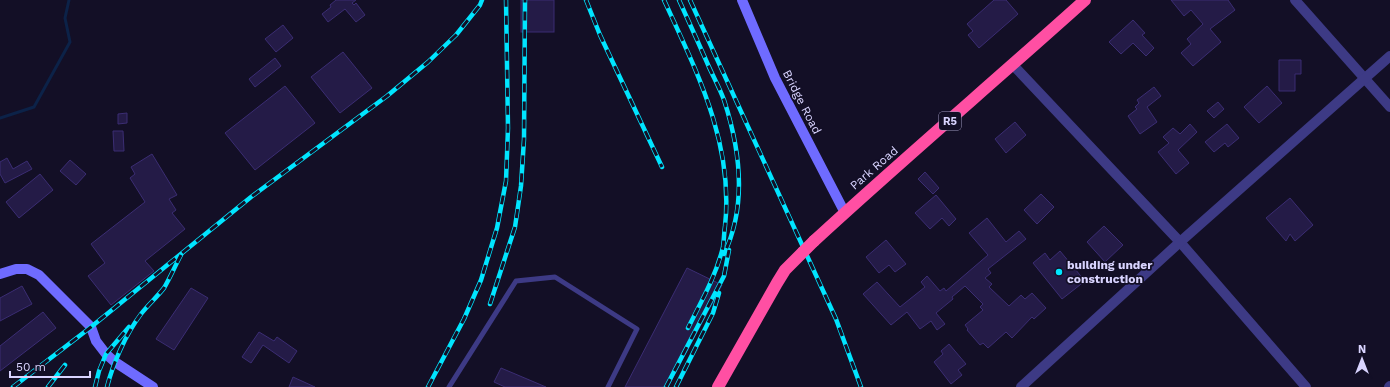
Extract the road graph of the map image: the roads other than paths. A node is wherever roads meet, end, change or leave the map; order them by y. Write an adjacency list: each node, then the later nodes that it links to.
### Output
1 (742, 0): 8 (main road, Bridge Road)
2 (1085, 0): 5 (highway, Park Road / R5)
3 (1295, 0): 6 (street)
4 (1390, 56): 6 (street)
5 (1013, 65): 8 (highway, Park Road / R5); 9 (street)
6 (1365, 78): 7 (street); 9 (street)
7 (1390, 107)
8 (845, 212): 14 (highway, Park Road / R5, bridge)
9 (1180, 242): 15 (street); 16 (street)
10 (0, 274): 11 (main road)
11 (153, 387)
12 (449, 387): 13 (lane)
13 (608, 387)
14 (718, 387)
15 (1021, 387)
16 (1306, 387)

